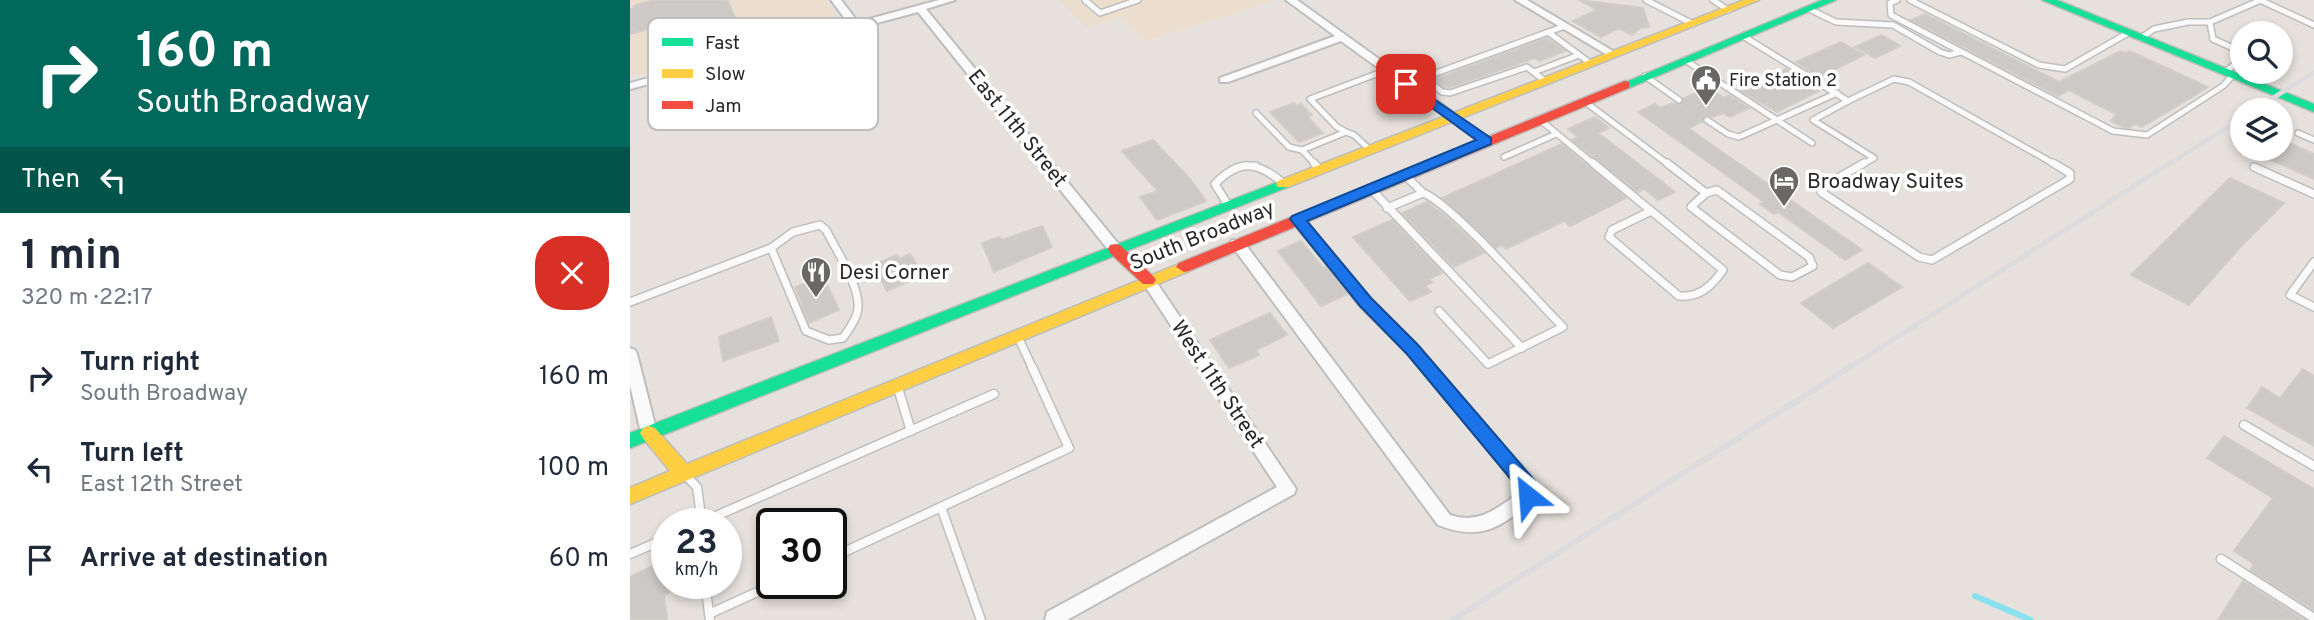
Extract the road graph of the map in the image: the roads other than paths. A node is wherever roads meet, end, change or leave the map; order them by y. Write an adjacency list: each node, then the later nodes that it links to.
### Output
1 (836, 0): 18 (street)
2 (950, 0): 15 (street)
3 (1085, 0): 4 (lane)
4 (1138, 0)
5 (1291, 0): 27 (street)
6 (1520, 0): 23 (street)
7 (1646, 0): 21 (lane)
8 (1713, 0): 17 (lane)
9 (1754, 0): 17 (main road, South Broadway)
10 (1831, 0): 16 (main road, South Broadway)
11 (1897, 0): 29 (lane)
12 (1910, 0): 25 (lane)
13 (2261, 0): 20 (lane); 22 (lane)
14 (2052, 1): 25 (main road)
15 (920, 8): 19 (street); 75 (street, East 11th Street)
16 (1810, 9): 26 (main road, South Broadway); 29 (lane)
17 (1728, 10): 21 (main road, South Broadway)
18 (850, 18)
19 (878, 19)
20 (2210, 22): 25 (lane); 28 (lane)
21 (1693, 24): 30 (main road, South Broadway)
22 (2314, 25)
23 (1565, 26): 24 (lane); 30 (street)
24 (1548, 32): 31 (lane); 37 (lane)
25 (2134, 35): 34 (main road)
26 (1743, 36): 32 (main road, South Broadway); 42 (lane)
27 (1342, 37): 33 (street); 38 (street)
28 (2230, 47)
29 (1961, 52): 34 (lane)
30 (1613, 54): 31 (main road, South Broadway); 36 (main road)
31 (1585, 59): 35 (main road, South Broadway)
32 (1685, 60): 36 (main road, South Broadway); 51 (lane)
33 (1387, 70): 40 (street); 52 (lane)
34 (2229, 74): 46 (main road)
35 (1540, 76): 37 (lane); 48 (main road, South Broadway)
36 (1645, 76): 43 (lane); 44 (main road, South Broadway)
37 (1425, 77): 40 (lane)
38 (1224, 80)
39 (648, 81): 41 (street)
40 (1406, 84): 48 (street)
41 (630, 86)
42 (1837, 93): 45 (lane); 51 (lane)
43 (1679, 100)
44 (1584, 101): 49 (main road, South Broadway); 67 (lane)
45 (1848, 101): 45 (lane)
46 (2314, 108)
47 (1256, 113): 59 (lane)
48 (1452, 117): 56 (street); 58 (main road, South Broadway)
49 (1539, 119): 54 (lane); 56 (main road, South Broadway)
50 (1707, 120): 51 (lane)
51 (1776, 120): 57 (lane)
52 (1346, 132): 58 (lane); 59 (lane)
53 (2298, 133): 55 (lane)
54 (1556, 134): 60 (lane); 71 (lane)
55 (2314, 139)
56 (1486, 141): 63 (main road, South Broadway)
57 (1812, 143)
58 (1369, 149): 62 (main road, South Broadway)
59 (1302, 150): 62 (lane)
60 (1504, 157)
61 (2254, 167): 68 (lane)
62 (1320, 169): 64 (main road, South Broadway)
63 (1405, 175): 65 (main road, South Broadway); 66 (lane)
64 (1283, 183): 69 (main road, South Broadway); 69 (lane)
65 (1370, 189): 70 (lane); 72 (main road, South Broadway)
66 (1423, 193): 70 (lane); 83 (lane)
67 (1706, 193): 67 (lane)
68 (2314, 194)
69 (1228, 205): 75 (main road, South Broadway)
70 (1387, 208): 83 (lane)
71 (1651, 211): 71 (lane)
72 (1297, 219): 73 (main road, South Broadway); 73 (street)
73 (1237, 243): 77 (main road, South Broadway)
74 (771, 248): 78 (lane); 82 (lane); 82 (lane)
75 (1115, 249): 77 (main road); 82 (main road, South Broadway)
76 (2314, 262): 79 (lane)
77 (1148, 280): 81 (main road, South Broadway); 104 (street, West 11th Street)
78 (630, 302)
79 (2314, 307)
80 (1439, 311): 83 (lane)
81 (1017, 334): 85 (main road, South Broadway); 94 (lane)
82 (846, 346): 89 (main road, South Broadway)
83 (1522, 348)
84 (630, 354): 89 (street)
85 (896, 384): 88 (lane); 92 (main road, South Broadway)
86 (994, 394): 88 (lane)
87 (2244, 425): 91 (lane)
88 (911, 431): 96 (lane)
89 (649, 433): 90 (main road, South Broadway); 92 (main road)
90 (630, 442)
91 (2314, 466)
92 (683, 473): 93 (main road, South Broadway); 95 (lane)
93 (630, 496)
94 (941, 507): 98 (lane); 106 (lane)
95 (699, 508)
96 (735, 508)
97 (651, 545): 99 (lane)
98 (847, 551)
99 (630, 554)
100 (2221, 559): 105 (lane)
101 (756, 594): 103 (lane)
102 (707, 599): 103 (lane)
103 (710, 617)
104 (1053, 618)
105 (2314, 618)
106 (981, 620)

